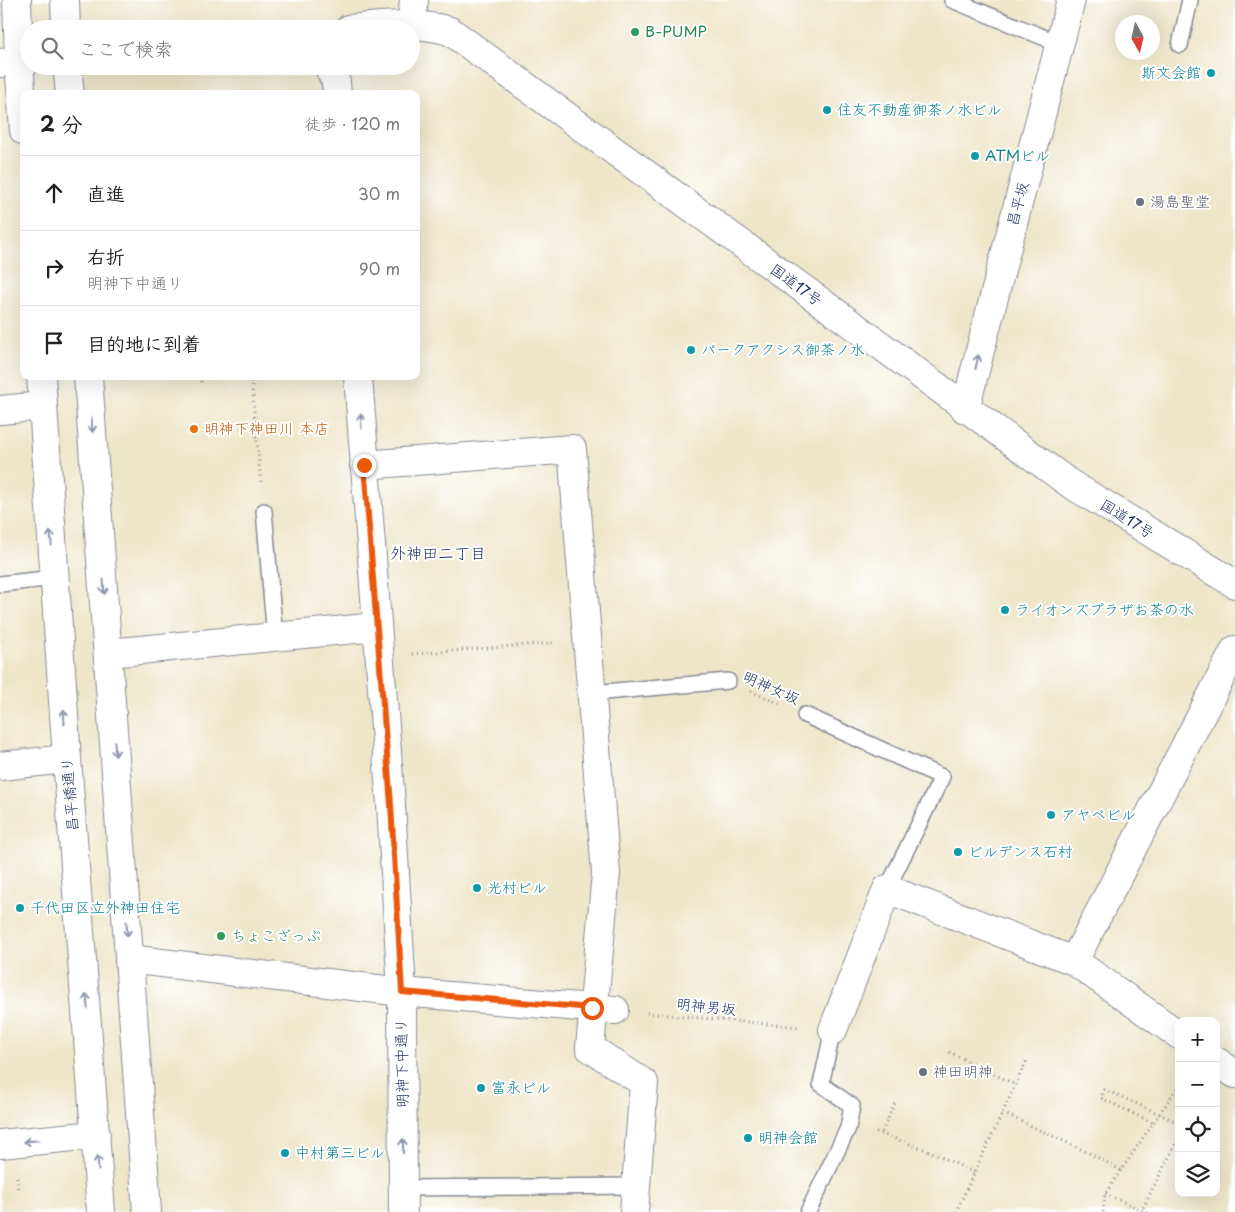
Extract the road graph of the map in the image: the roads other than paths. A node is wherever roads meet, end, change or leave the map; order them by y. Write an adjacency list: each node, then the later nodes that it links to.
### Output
1 (17, 0): 11 (main road)
2 (65, 0): 7 (main road)
3 (952, 0): 9 (lane)
4 (1071, 0): 9 (main road, 昌平坂)
5 (1190, 0): 10 (lane)
6 (413, 12): 8 (main road, 国道17号); 21 (main road, 国道17号)
7 (66, 20)
8 (382, 20)
9 (1060, 44): 21 (main road, 昌平坂, one-way to 9)
10 (1180, 45)
11 (16, 61): 16 (main road)
12 (68, 75): 14 (main road)
13 (332, 75): 15 (main road)
14 (70, 90)
15 (337, 90)
16 (20, 96)
17 (41, 380): 20 (main road, 昌平橋通り)
18 (88, 380): 31 (main road, one-way to 31)
19 (358, 380): 23 (main road, 明神下中通り, one-way to 19)
20 (43, 406): 22 (main road); 25 (main road, 昌平橋通り, one-way to 20)
21 (965, 409): 27 (main road, 国道17号)
22 (0, 410)
23 (364, 465): 28 (main road, 明神下中通り); 33 (main road)
24 (264, 511): 29 (lane)
25 (54, 578): 26 (lane); 35 (main road, 昌平橋通り, one-way to 25)
26 (0, 584)
27 (1235, 584)
28 (376, 627): 29 (main road); 40 (main road, 明神下中通り)
29 (275, 638): 31 (main road)
30 (1235, 650): 39 (main road)
31 (109, 653): 38 (main road, one-way to 38)
32 (728, 681): 33 (lane)
33 (593, 693): 41 (main road)
34 (805, 715): 37 (lane)
35 (66, 760): 36 (main road); 46 (main road, 昌平橋通り, one-way to 35)
36 (0, 766)
37 (888, 890): 39 (main road); 42 (main road)
38 (129, 959): 40 (main road); 51 (main road)
39 (1074, 960): 43 (main road)
40 (402, 992): 41 (main road); 49 (main road, 明神下中通り, one-way to 40)
41 (604, 1009): 48 (main road)
42 (833, 1030): 52 (lane)
43 (1175, 1032)
44 (1217, 1062): 45 (main road)
45 (1235, 1074)
46 (96, 1135): 47 (main road, one-way to 47); 50 (main road, 昌平橋通り, one-way to 46)
47 (0, 1144)
48 (635, 1199): 49 (lane)
49 (403, 1200)
50 (101, 1212)
51 (147, 1212)
52 (808, 1212)

